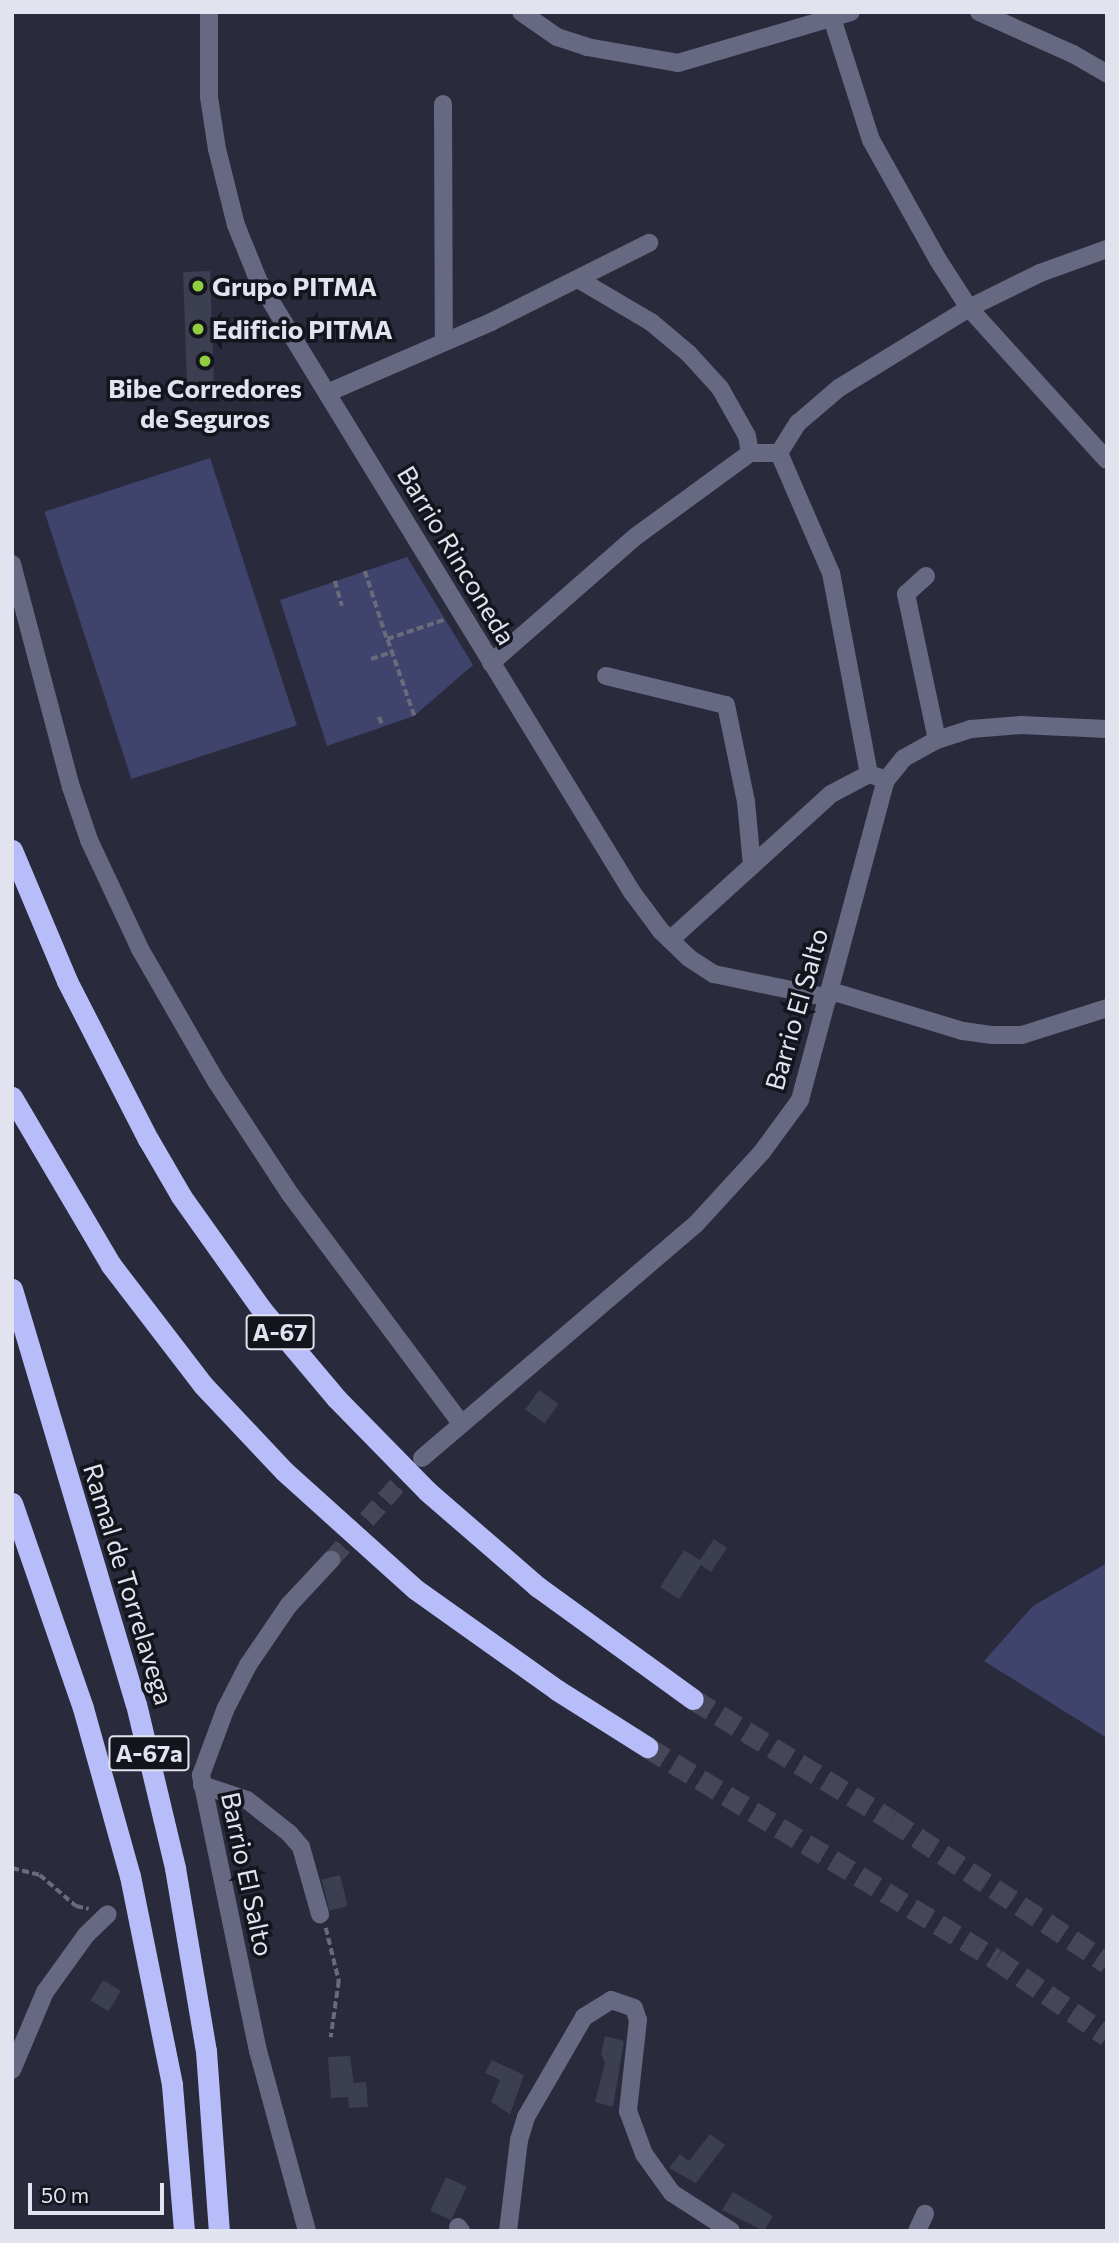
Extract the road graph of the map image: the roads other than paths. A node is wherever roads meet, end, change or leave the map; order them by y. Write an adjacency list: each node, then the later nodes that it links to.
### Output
1 (209, 12): 13 (street, Barrio Rinconeda)
2 (521, 12): 5 (street)
3 (851, 12): 5 (street)
4 (979, 12): 6 (street)
5 (832, 18): 11 (street)
6 (1105, 69)
7 (443, 104): 12 (street)
8 (649, 243): 10 (street)
9 (1107, 249): 11 (street)
10 (578, 279): 12 (street); 14 (street)
11 (969, 308): 15 (street); 16 (street)
12 (444, 342): 13 (street)
13 (327, 393): 19 (street, Barrio Rinconeda)
14 (750, 453): 15 (street); 19 (street)
15 (779, 453): 23 (street)
16 (1107, 460)
17 (12, 564): 31 (street)
18 (926, 576): 22 (street)
19 (491, 663): 26 (street, Barrio Rinconeda)
20 (607, 676): 25 (street)
21 (1107, 729): 22 (street, Barrio El Salto)
22 (937, 740): 23 (street, Barrio El Salto)
23 (878, 777): 25 (street); 27 (street, Barrio El Salto)
24 (12, 850): 35 (highway, A-67)
25 (752, 866): 26 (street)
26 (670, 940): 27 (street, Barrio Rinconeda)
27 (830, 995): 28 (street, Barrio Rinconeda); 31 (street, Barrio El Salto)
28 (1107, 1008)
29 (12, 1097): 36 (highway)
30 (12, 1289): 43 (highway, Ramal de Torrelavega / A-67a)
31 (460, 1422): 32 (street, Barrio El Salto)
32 (422, 1458)
33 (12, 1503): 42 (highway, A-67a)
34 (331, 1559): 37 (street, Barrio El Salto)
35 (694, 1699)
36 (647, 1747)
37 (202, 1785): 39 (street); 44 (street, Barrio El Salto)
38 (108, 1914): 40 (street)
39 (320, 1914)
40 (12, 2070)
41 (925, 2214): 47 (street)
42 (184, 2231)
43 (219, 2231)
44 (307, 2231)
45 (508, 2231): 46 (street)
46 (731, 2231)
47 (917, 2231)

